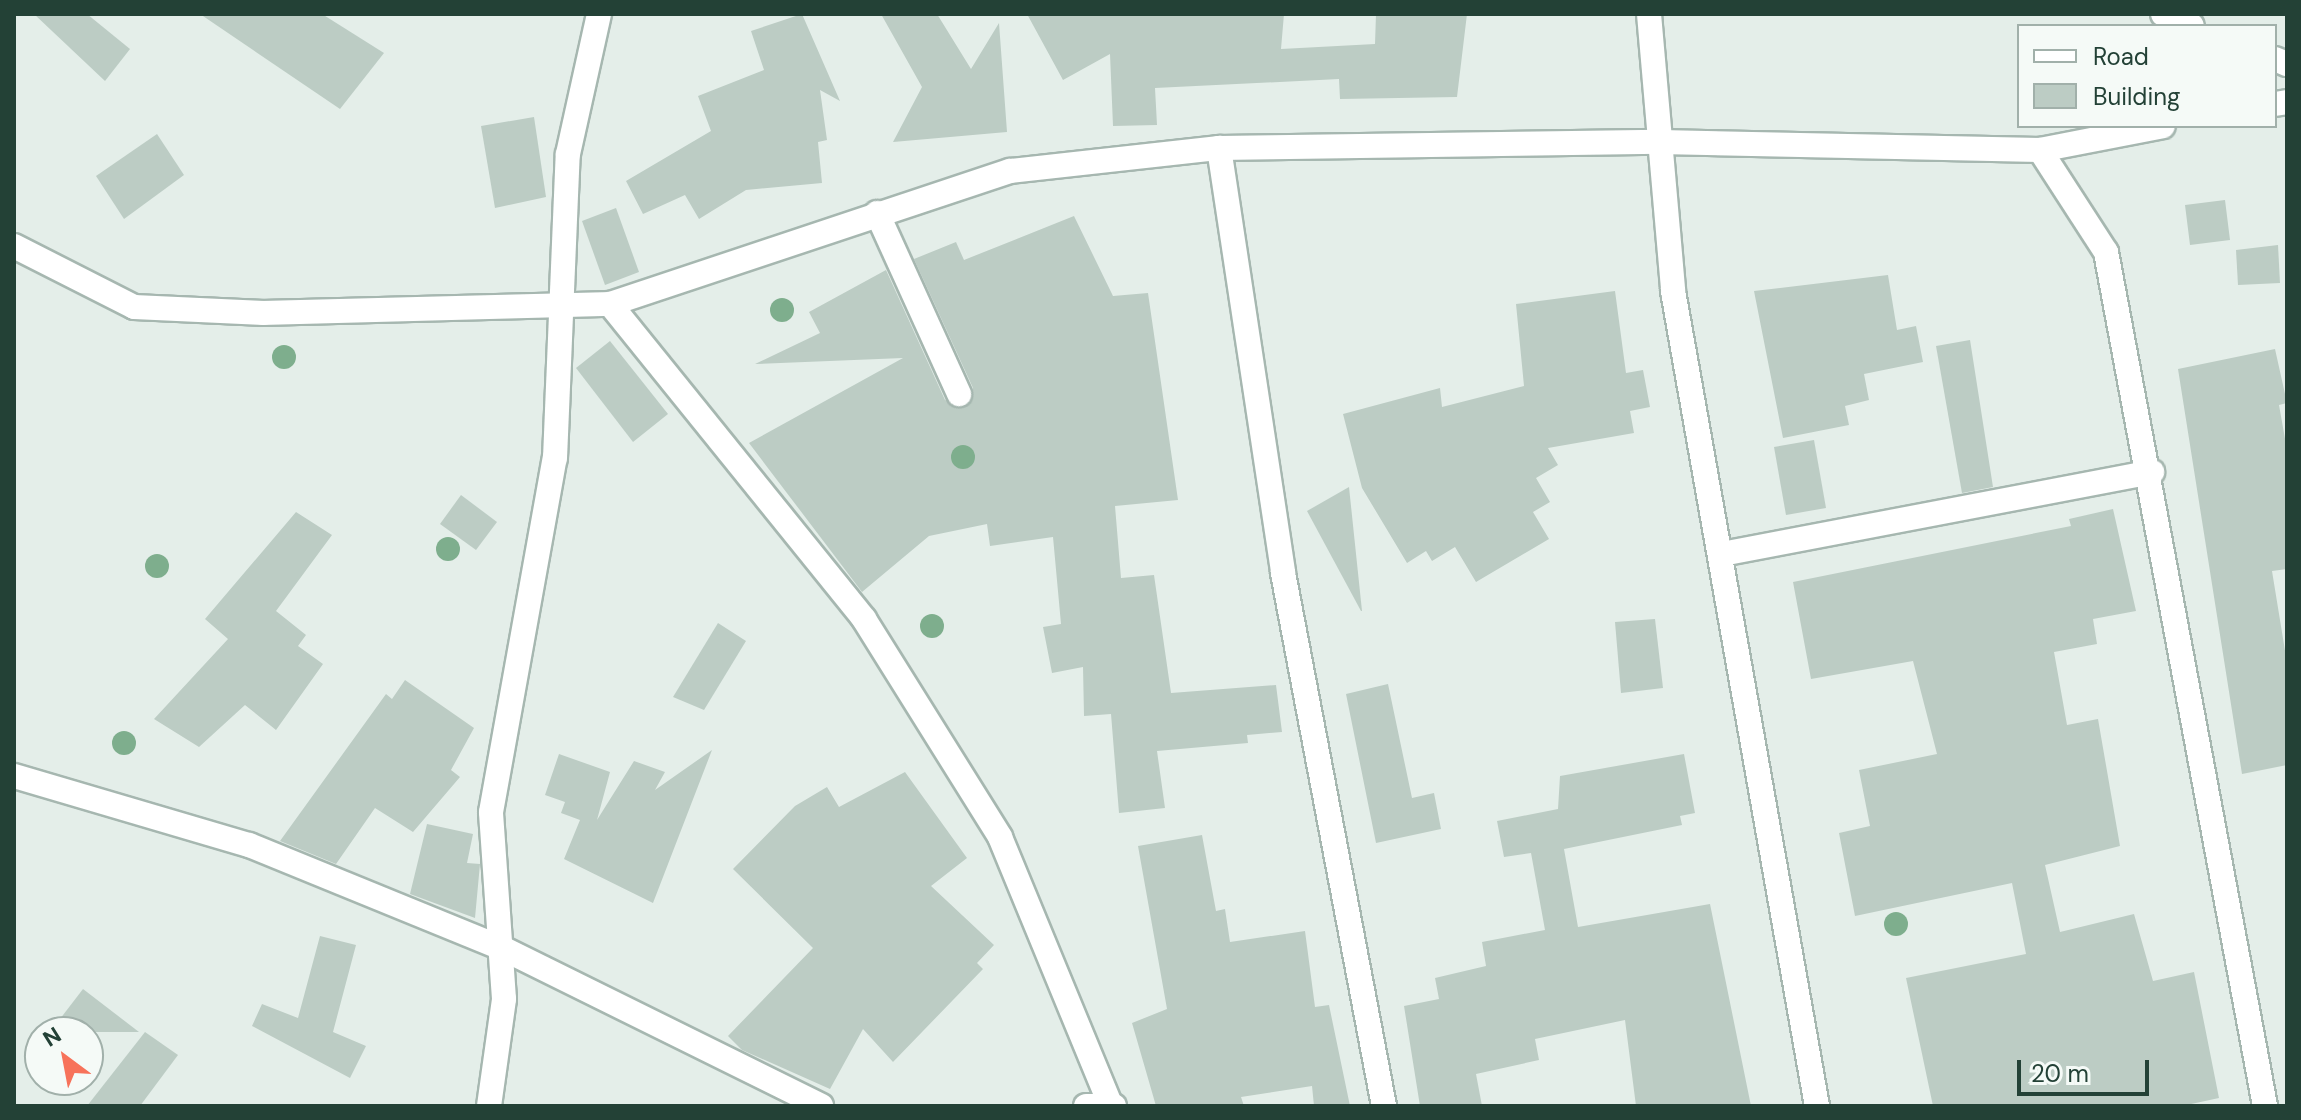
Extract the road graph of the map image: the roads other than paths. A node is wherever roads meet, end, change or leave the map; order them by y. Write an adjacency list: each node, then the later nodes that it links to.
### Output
1 (599, 14): 11 (street)
2 (1649, 14): 6 (street)
3 (2163, 14): 4 (street)
4 (2187, 24)
5 (2153, 128): 8 (street)
6 (1660, 142): 7 (street); 8 (street); 15 (street)
7 (1219, 148): 9 (street); 21 (street)
8 (2040, 150): 14 (street)
9 (877, 213): 12 (street); 13 (street)
10 (14, 246): 11 (street)
11 (557, 303): 12 (street); 17 (street)
12 (610, 304): 18 (street)
13 (959, 394)
14 (2152, 472): 15 (street); 23 (street)
15 (1722, 554): 22 (street)
16 (14, 776): 17 (street)
17 (502, 948): 19 (street); 20 (street)
18 (1103, 1104)
19 (489, 1106)
20 (821, 1106)
21 (1384, 1106)
22 (1817, 1106)
23 (2265, 1106)

